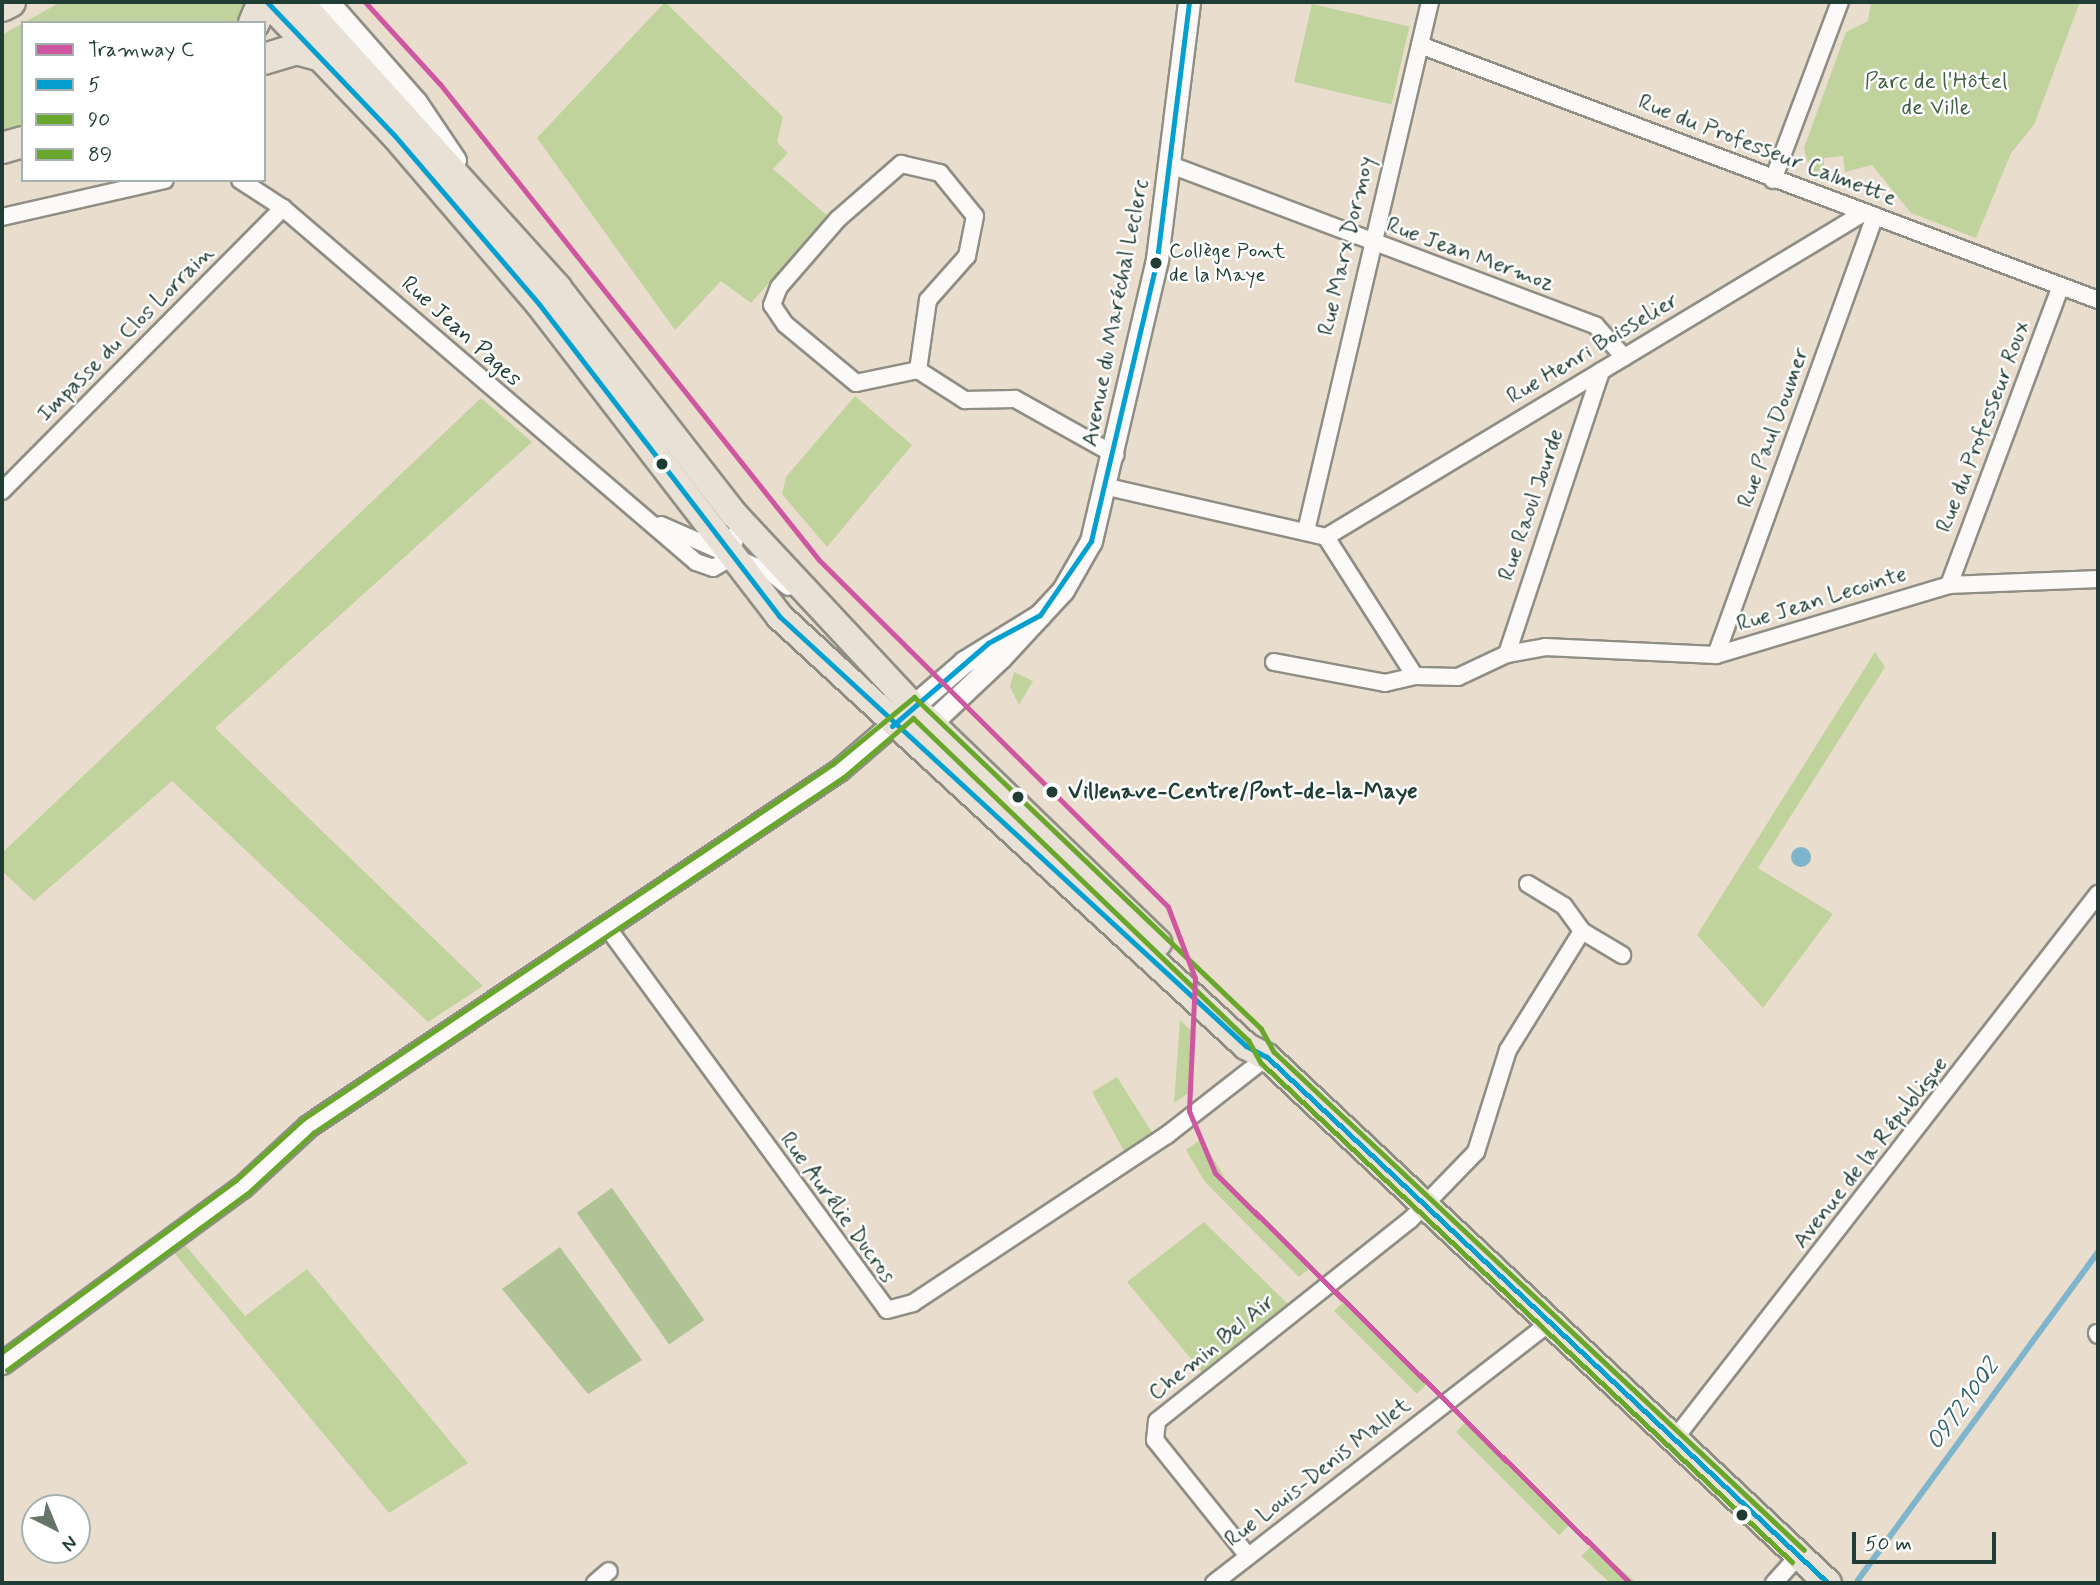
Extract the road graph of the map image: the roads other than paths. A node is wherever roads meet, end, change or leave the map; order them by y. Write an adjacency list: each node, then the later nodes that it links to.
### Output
1 (10, 2): 8 (highway)
2 (265, 2): 9 (highway); 11 (main road)
3 (300, 2): 19 (main road)
4 (328, 2): 19 (street)
5 (1189, 2): 15 (street, Avenue du Maréchal Leclerc)
6 (1430, 2): 10 (street, Rue Marx Dormoy)
7 (1837, 3): 16 (street)
8 (2, 6)
9 (255, 21)
10 (1420, 44): 16 (street, Rue du Professeur Calmette); 23 (street, Rue Marx Dormoy)
11 (319, 55): 12 (highway); 35 (main road)
12 (266, 58)
13 (21, 143): 14 (highway)
14 (2, 148)
15 (1171, 165): 23 (street, Rue Jean Mermoz); 29 (street, Avenue du Maréchal Leclerc)
16 (1773, 180): 21 (street, Rue du Professeur Calmette)
17 (156, 182): 22 (street)
18 (243, 182): 20 (street, Rue Jean Pages)
19 (479, 197): 32 (main road)
20 (283, 208): 31 (street, Impasse du Clos Lorrain); 35 (street, Rue Jean Pages)
21 (1870, 214): 24 (street, Rue du Professeur Calmette); 26 (street, Rue Henri Boisselier); 40 (street, Rue Paul Doumer)
22 (2, 217)
23 (1371, 243): 26 (street, Rue Jean Mermoz); 33 (street, Rue Marx Dormoy)
24 (2061, 286): 25 (street, Rue du Professeur Calmette); 37 (street, Rue du Professeur Roux)
25 (2098, 300)
26 (1624, 357): 28 (street, Rue Henri Boisselier)
27 (918, 370): 27 (street); 29 (street)
28 (1601, 371): 34 (street, Rue Henri Boisselier); 39 (street, Rue Raoul Jourde)
29 (1115, 455): 30 (street, Avenue du Maréchal Leclerc)
30 (1108, 487): 33 (street); 43 (street, Avenue du Maréchal Leclerc)
31 (2, 491)
32 (740, 521): 35 (street); 38 (main road)
33 (1306, 531): 34 (street)
34 (1326, 537): 42 (street)
35 (730, 558): 38 (street); 44 (main road)
36 (2098, 579): 37 (street, Rue Jean Lecointe)
37 (1949, 584): 40 (street, Rue Jean Lecointe)
38 (860, 649): 43 (main road)
39 (1507, 654): 40 (street, Rue Jean Lecointe); 42 (street, Rue Jean Lecointe)
40 (1716, 655)
41 (1274, 662): 42 (street, Rue Jean Lecointe)
42 (1415, 676)
43 (922, 715): 44 (street); 50 (main road)
44 (892, 726): 47 (street); 50 (main road)
45 (1528, 884): 48 (street)
46 (2098, 894): 54 (street, Avenue de la République)
47 (607, 927): 50 (street, Rue Aurélie Ducros); 53 (street)
48 (1581, 930): 49 (street); 51 (street, Chemin Bel Air)
49 (1622, 955)
50 (1267, 1058): 51 (main road)
51 (1426, 1205): 52 (main road); 55 (street, Chemin Bel Air)
52 (1550, 1322): 54 (main road); 55 (street, Rue Louis-Denis Mallet)
53 (2, 1363)
54 (1676, 1437): 56 (main road)
55 (1248, 1556): 59 (street, Rue Louis-Denis Mallet)
56 (1798, 1556): 60 (street); 61 (main road)
57 (609, 1571): 58 (street)
58 (595, 1583)
59 (1214, 1583)
60 (1774, 1583)
61 (1828, 1583)

